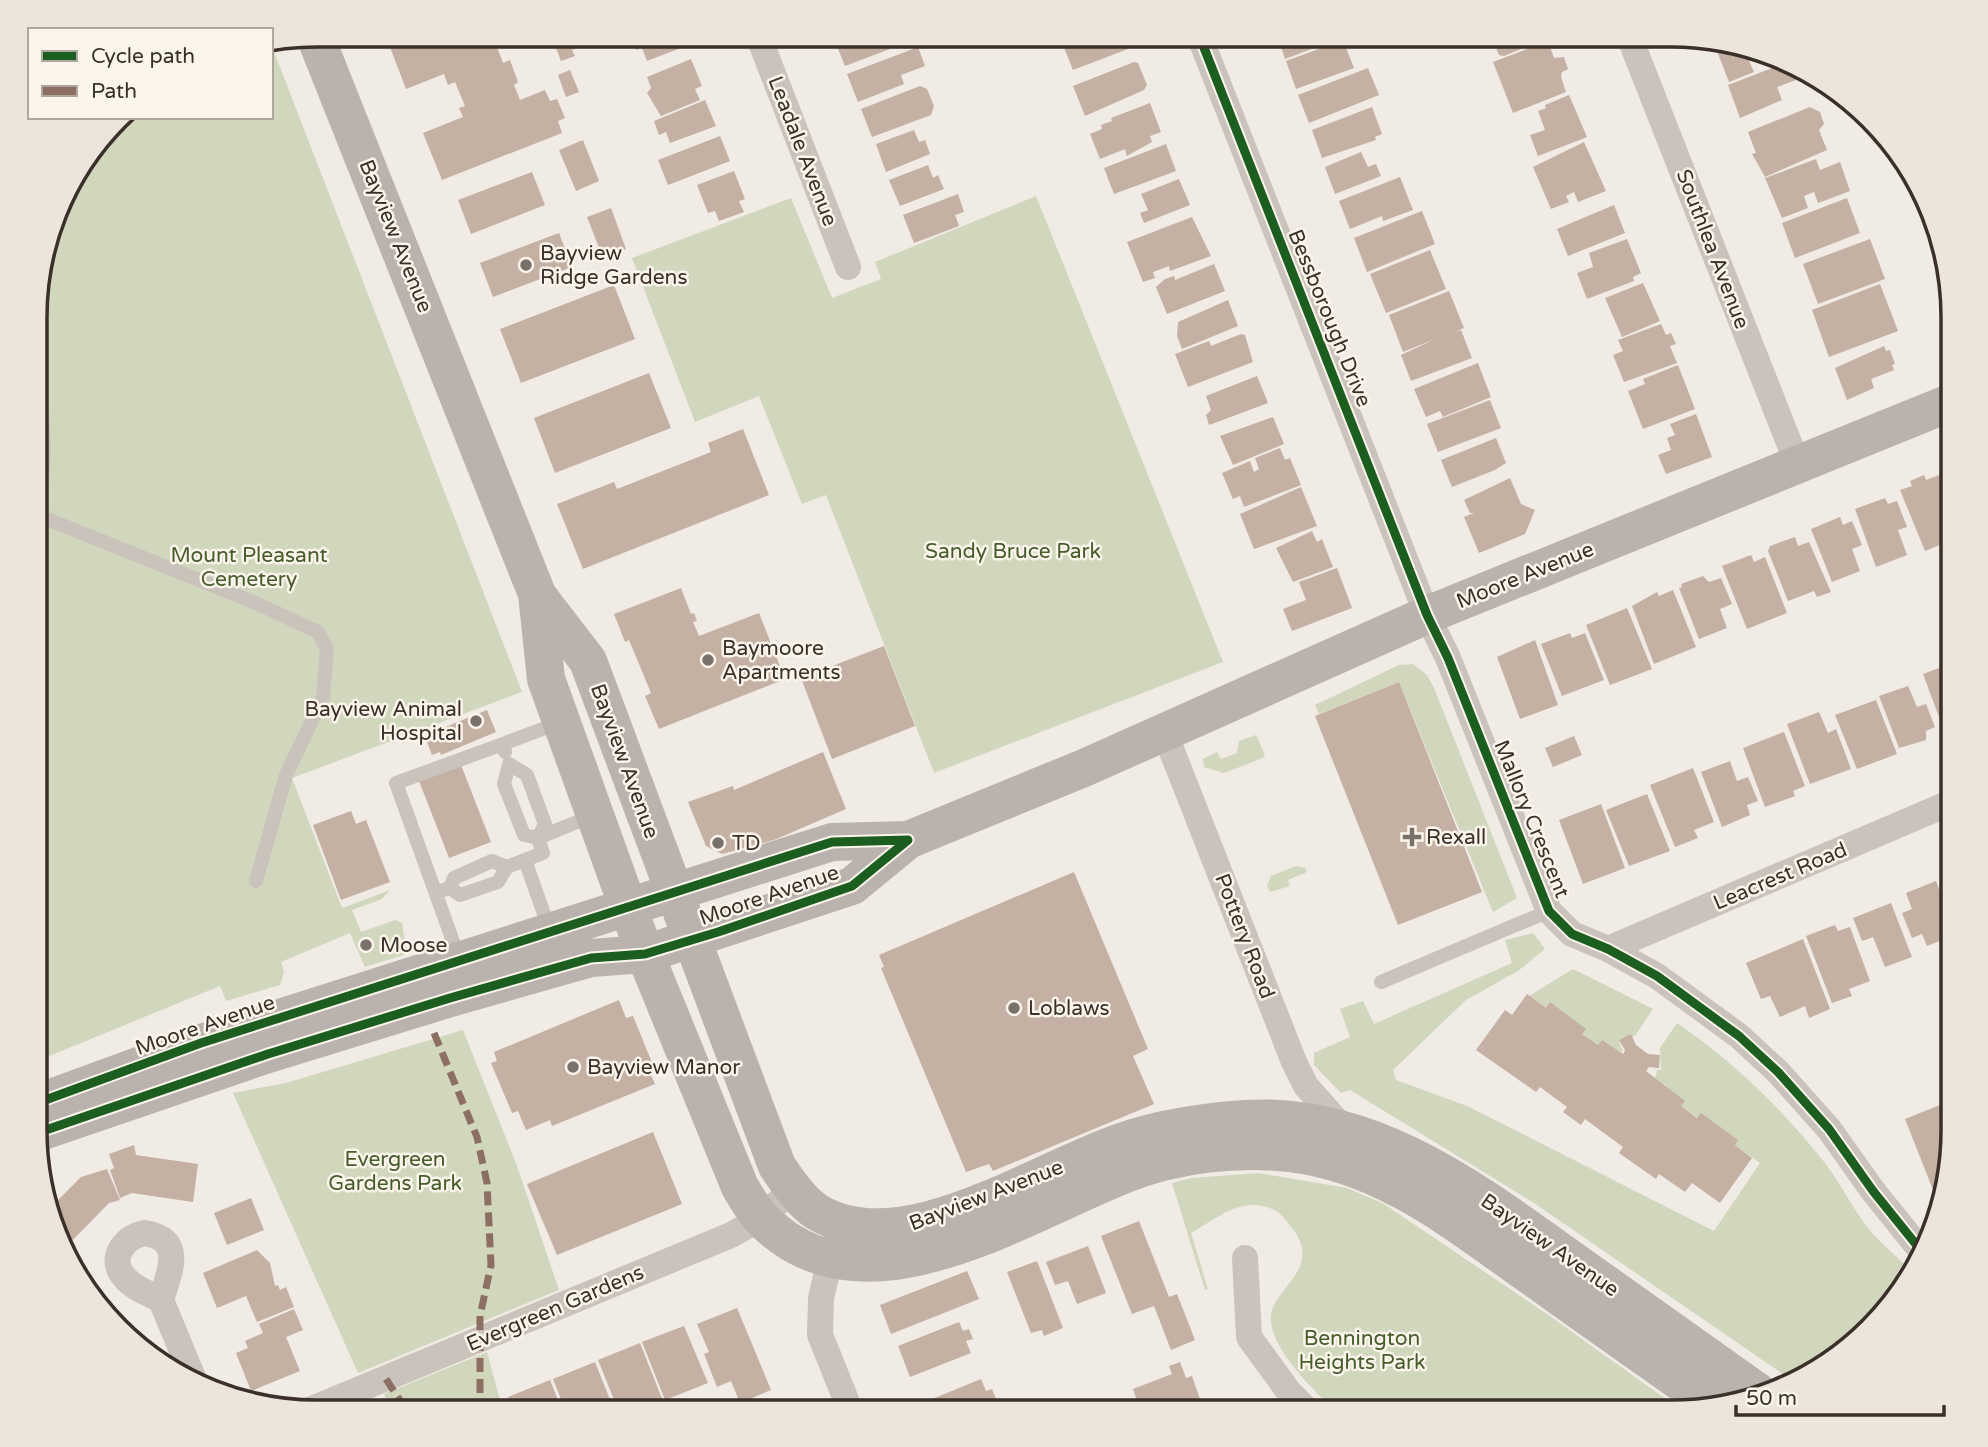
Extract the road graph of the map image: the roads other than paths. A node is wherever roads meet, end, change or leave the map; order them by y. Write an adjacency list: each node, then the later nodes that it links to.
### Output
1 (318, 47): 9 (main road, Bayview Avenue)
2 (763, 47): 5 (street, Leadale Avenue)
3 (1204, 47): 10 (street, Bessborough Drive)
4 (1633, 47): 7 (street, Southlea Avenue)
5 (849, 267)
6 (1941, 405): 7 (main road, Moore Avenue)
7 (1797, 463): 10 (main road, Moore Avenue)
8 (47, 517): 21 (lane)
9 (537, 594): 11 (main road, Bayview Avenue); 23 (main road, Bayview Avenue)
10 (1427, 615): 12 (main road, Moore Avenue); 25 (street, Mallory Crescent)
11 (562, 721): 13 (lane); 16 (main road, Bayview Avenue)
12 (1164, 731): 18 (main road, Moore Avenue); 35 (street, Pottery Road)
13 (503, 744): 14 (lane); 22 (lane)
14 (509, 764): 17 (lane); 17 (lane)
15 (1941, 807): 28 (street, Leacrest Road)
16 (595, 814): 17 (lane); 24 (main road, Bayview Avenue)
17 (538, 838): 19 (lane)
18 (908, 840): 23 (main road, Moore Avenue); 27 (main road, Moore Avenue)
19 (524, 860): 20 (lane); 26 (lane)
20 (507, 867): 22 (lane); 22 (lane)
21 (256, 881)
22 (444, 890): 30 (lane)
23 (673, 892): 24 (main road, Moore Avenue); 27 (main road, Bayview Avenue)
24 (628, 907): 26 (main road, Moore Avenue); 29 (main road, Bayview Avenue)
25 (1549, 911): 28 (street, Mallory Crescent); 31 (lane)
26 (551, 933): 30 (main road, Moore Avenue)
27 (692, 940): 29 (main road, Moore Avenue); 36 (main road, Bayview Avenue)
28 (1608, 949): 39 (street, Mallory Crescent)
29 (645, 954): 32 (main road, Moore Avenue); 37 (main road, Bayview Avenue)
30 (460, 961): 32 (main road, Moore Avenue)
31 (1381, 982)
32 (416, 992): 33 (main road, Moore Avenue); 34 (main road, Moore Avenue)
33 (47, 1099)
34 (47, 1130)
35 (1345, 1130): 38 (main road, Bayview Avenue); 43 (main road, Bayview Avenue)
36 (793, 1189): 37 (street, Evergreen Gardens); 38 (main road, Bayview Avenue)
37 (761, 1218): 38 (main road, Bayview Avenue); 45 (street, Evergreen Gardens)
38 (834, 1241): 44 (main road, Bayview Avenue); 46 (street)
39 (1916, 1243)
40 (1245, 1258): 47 (street)
41 (161, 1300): 42 (street)
42 (189, 1367)
43 (1751, 1387)
44 (1702, 1397)
45 (334, 1400)
46 (846, 1400)
47 (1297, 1400)

